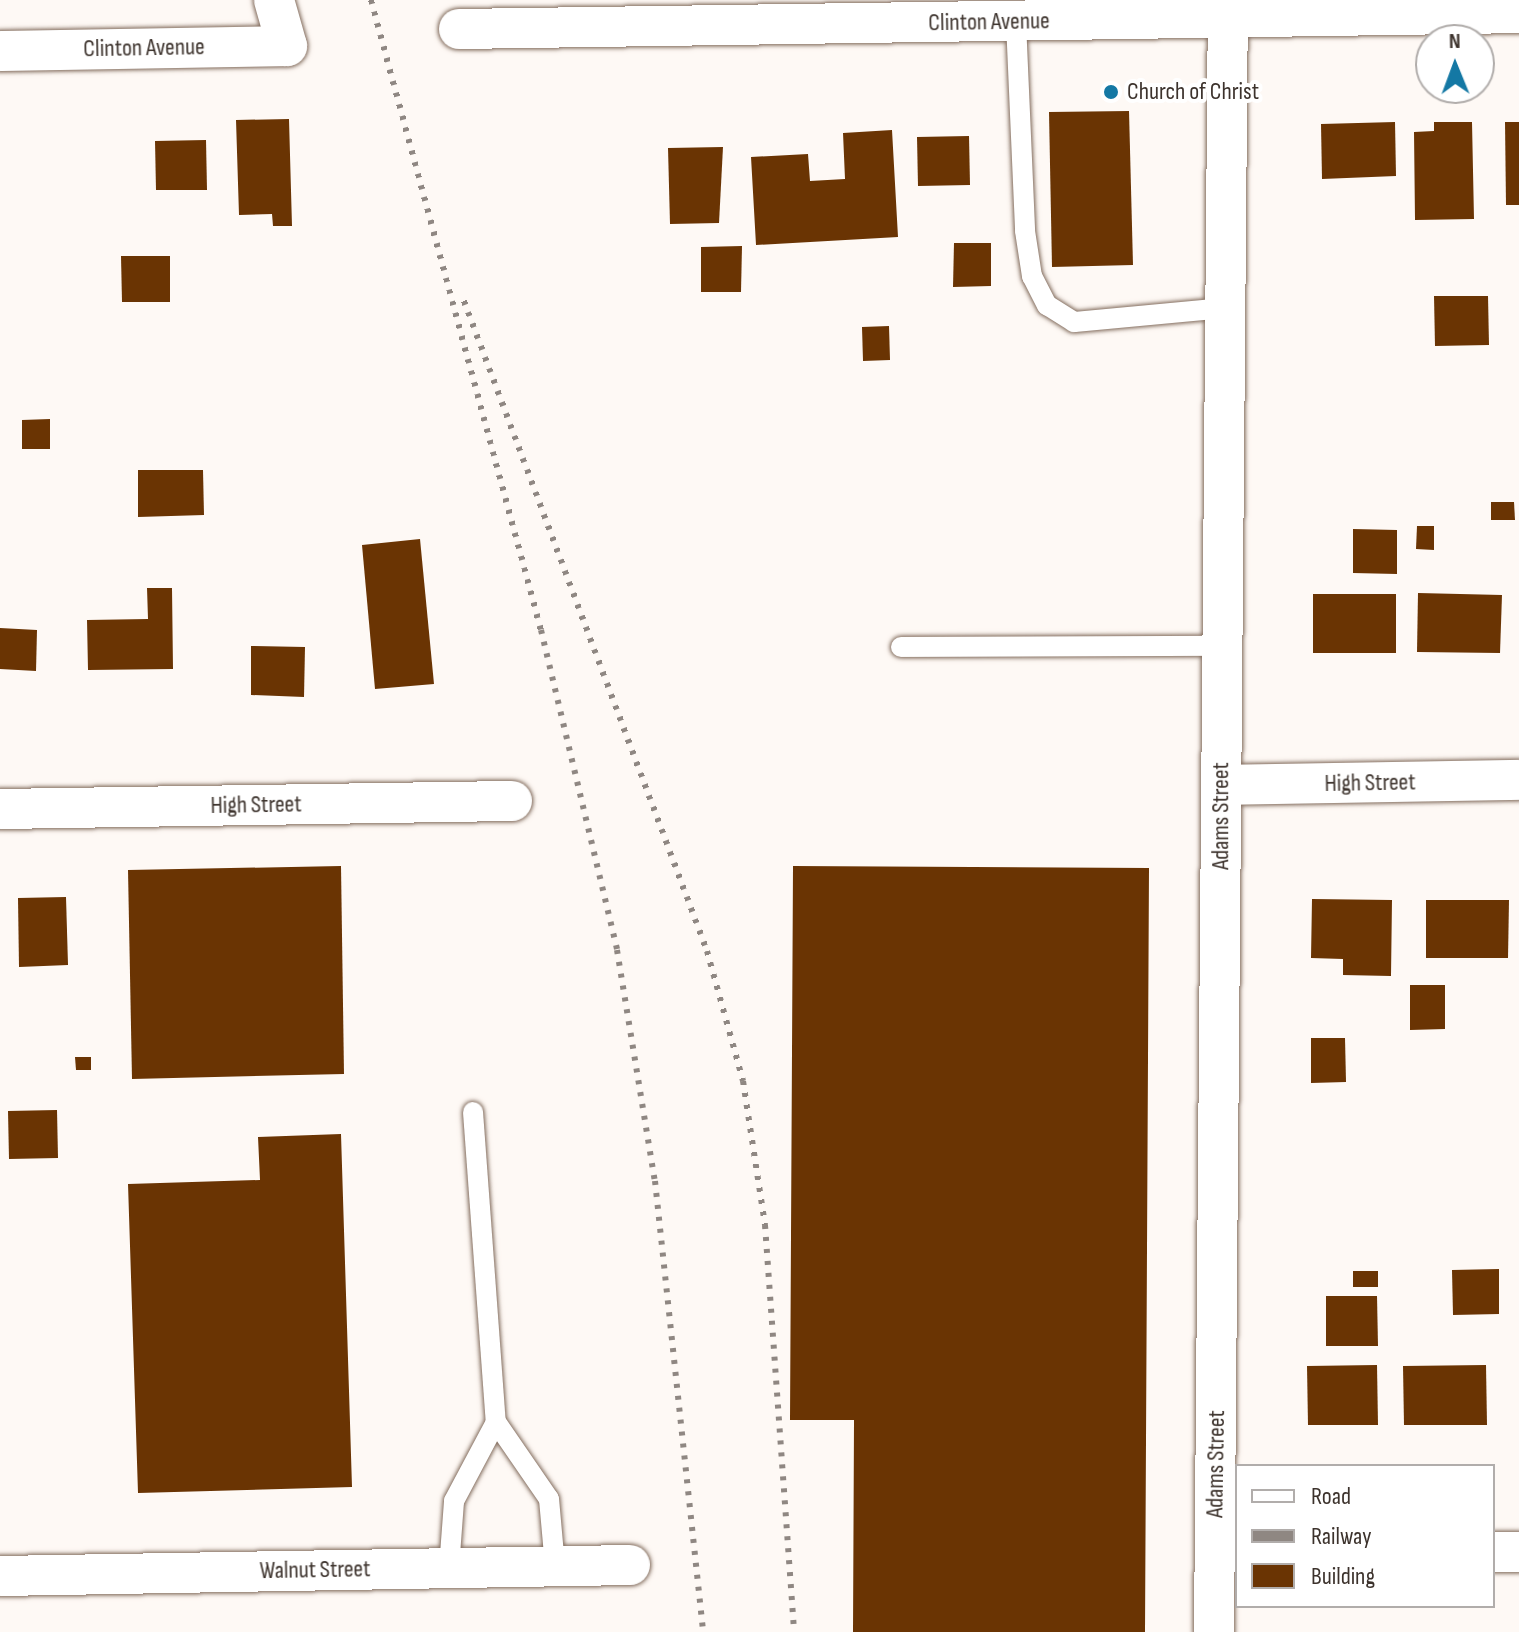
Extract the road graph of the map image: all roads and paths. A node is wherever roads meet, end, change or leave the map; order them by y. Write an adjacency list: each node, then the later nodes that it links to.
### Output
1 (274, 0): 6 (street, Clinton Avenue)
2 (1228, 9): 3 (street, Clinton Avenue); 4 (street, Clinton Avenue); 7 (street, Adams Street)
3 (1519, 13)
4 (1016, 22): 5 (street, Clinton Avenue); 7 (lane)
5 (459, 29)
6 (0, 51)
7 (1225, 308): 8 (street, Adams Street)
8 (1223, 646): 9 (lane); 11 (street, Adams Street)
9 (901, 647)
10 (1519, 780): 11 (street, High Street)
11 (1222, 785): 18 (street, Adams Street)
12 (512, 801): 13 (street, High Street)
13 (0, 809)
14 (473, 1112): 15 (lane)
15 (496, 1422): 20 (lane); 21 (lane)
16 (1495, 1552): 17 (street)
17 (1519, 1552)
18 (1226, 1557): 23 (street, Adams Street)
19 (630, 1565): 20 (street, Walnut Street)
20 (555, 1566): 21 (street, Walnut Street)
21 (449, 1568): 22 (street, Walnut Street)
22 (0, 1576)
23 (1214, 1632)

